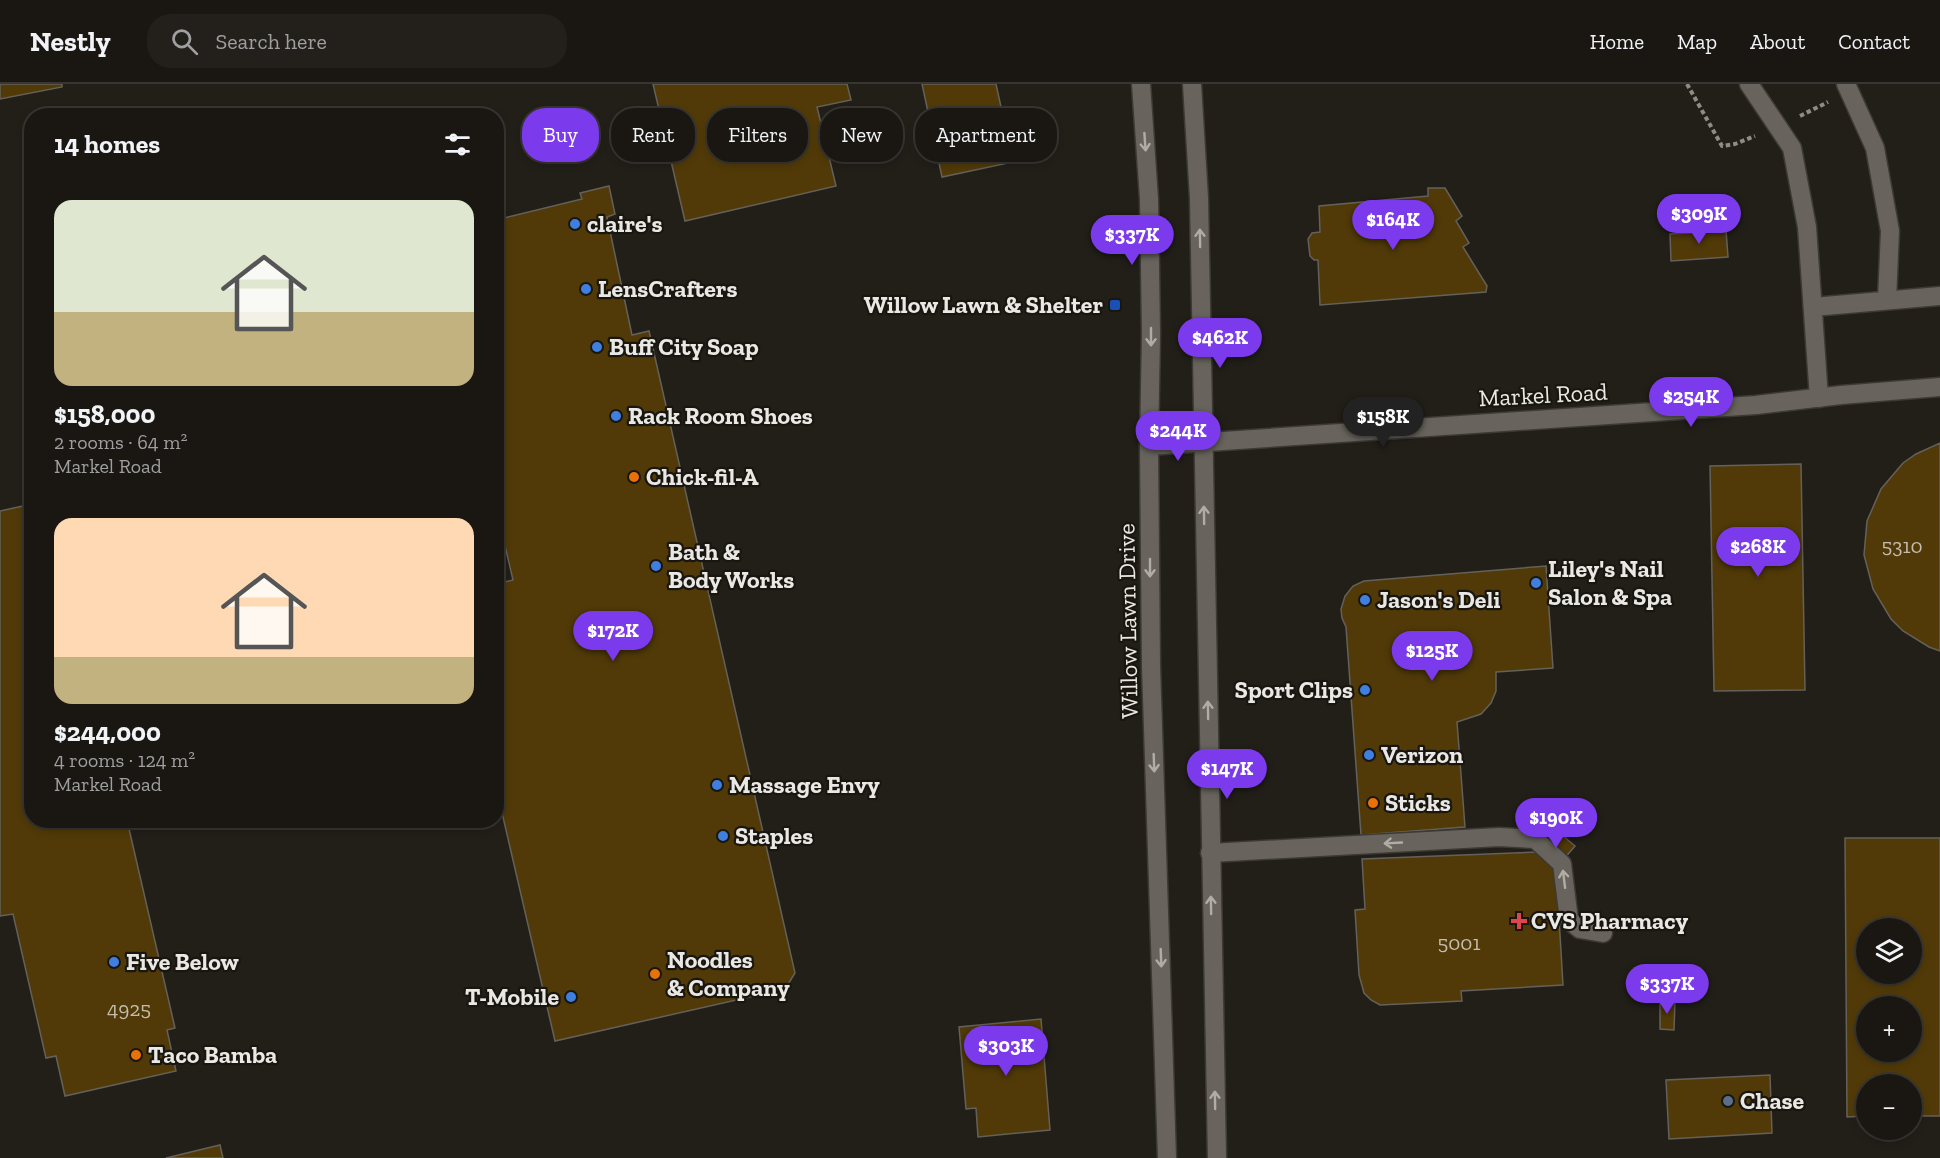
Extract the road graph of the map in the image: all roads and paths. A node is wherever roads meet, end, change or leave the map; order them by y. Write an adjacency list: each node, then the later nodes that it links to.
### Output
1 (1141, 84): 11 (main road, Willow Lawn Drive, one-way to 11)
2 (1191, 84): 10 (main road, one-way to 2)
3 (1749, 84): 7 (main road)
4 (1846, 84): 6 (main road)
5 (1940, 296): 6 (main road)
6 (1887, 300): 7 (main road)
7 (1813, 307): 9 (main road)
8 (1940, 387): 9 (main road, Markel Road)
9 (1819, 398): 10 (main road, Markel Road)
10 (1204, 442): 11 (main road, Markel Road); 12 (main road, one-way to 10)
11 (1149, 447): 14 (main road, Willow Lawn Drive, one-way to 14)
12 (1210, 853): 13 (main road, one-way to 12); 15 (main road, one-way to 12)
13 (1603, 933)
14 (1167, 1158)
15 (1217, 1158)

